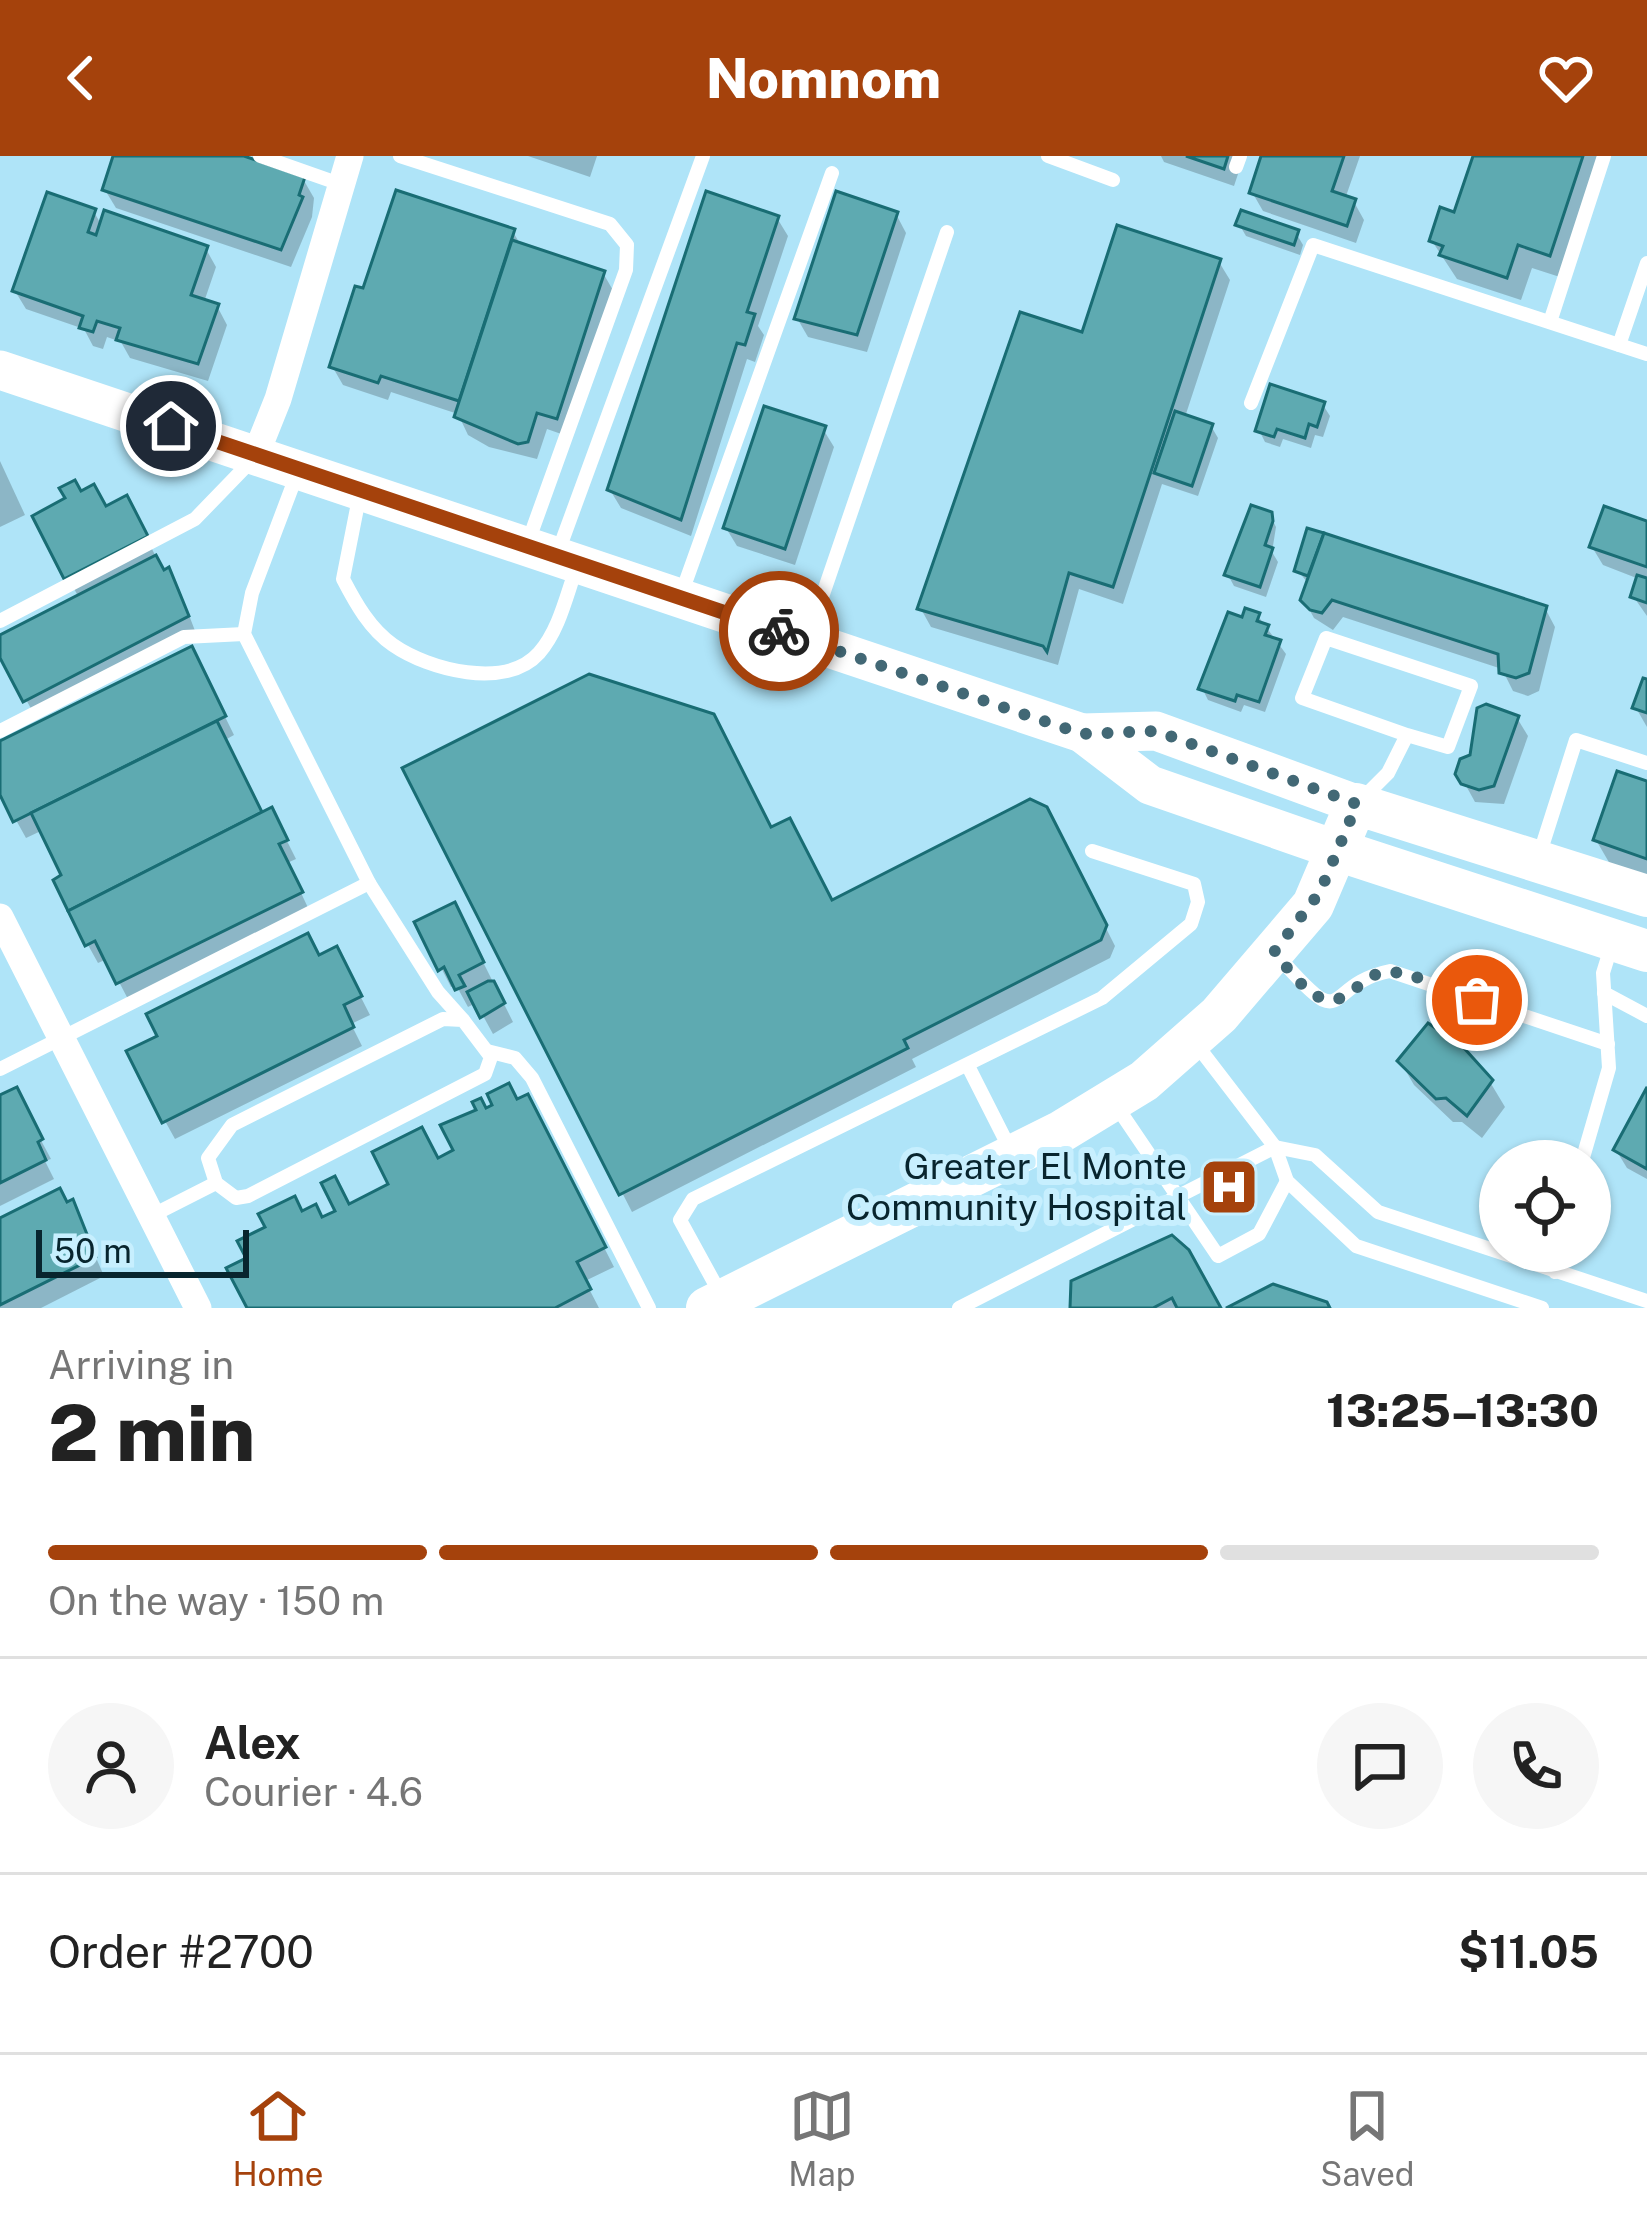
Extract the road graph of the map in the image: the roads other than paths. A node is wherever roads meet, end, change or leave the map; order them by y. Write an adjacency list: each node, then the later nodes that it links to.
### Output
1 (260, 156): 6 (lane)
2 (400, 156): 19 (lane)
3 (703, 156): 19 (lane)
4 (1048, 156): 8 (lane)
5 (1604, 156): 11 (lane)
6 (343, 164): 16 (street)
7 (832, 172): 20 (lane)
8 (1113, 180)
9 (946, 232): 23 (lane)
10 (1647, 263): 12 (lane)
11 (1550, 322): 12 (lane); 15 (lane)
12 (1619, 345): 13 (lane)
13 (1647, 354)
14 (0, 370): 16 (main road)
15 (1251, 403)
16 (256, 454): 17 (main road); 21 (lane)
17 (298, 470): 18 (main road); 22 (lane)
18 (360, 490): 19 (main road); 19 (lane)
19 (553, 556): 20 (main road)
20 (680, 597): 23 (main road)
21 (0, 621)
22 (244, 634): 24 (lane); 32 (lane)
23 (807, 640): 25 (main road)
24 (0, 731)
25 (1082, 734): 28 (main road); 29 (main road)
26 (1407, 735): 26 (lane); 28 (lane)
27 (1647, 763): 31 (lane)
28 (1357, 804): 29 (main road); 31 (main road)
29 (1334, 849): 35 (main road); 36 (main road)
30 (1092, 851): 44 (lane)
31 (1538, 861): 33 (main road)
32 (369, 883): 39 (lane); 40 (lane)
33 (1647, 896)
34 (4, 933): 40 (street)
35 (1630, 945): 37 (lane)
36 (1274, 952): 41 (main road); 42 (lane)
37 (1604, 993): 38 (lane); 42 (lane)
38 (1647, 1016)
39 (463, 1020): 43 (lane); 51 (lane)
40 (60, 1036): 45 (lane); 53 (street)
41 (1193, 1041): 46 (main road); 48 (lane)
42 (1608, 1044): 47 (lane)
43 (487, 1051): 51 (lane); 59 (lane)
44 (968, 1066): 49 (lane); 57 (lane)
45 (0, 1070)
46 (1113, 1100): 49 (main road); 52 (lane)
47 (1588, 1140)
48 (1275, 1147): 50 (lane); 52 (lane); 54 (lane)
49 (1014, 1155): 57 (main road)
50 (1287, 1181): 52 (lane); 61 (lane)
51 (216, 1183): 53 (lane)
52 (1174, 1196): 60 (lane)
53 (151, 1216): 58 (street)
54 (1479, 1246)
55 (1555, 1272): 56 (lane)
56 (1647, 1301)
57 (716, 1304)
58 (198, 1308)
59 (649, 1308)
60 (958, 1308)
61 (1542, 1308)

